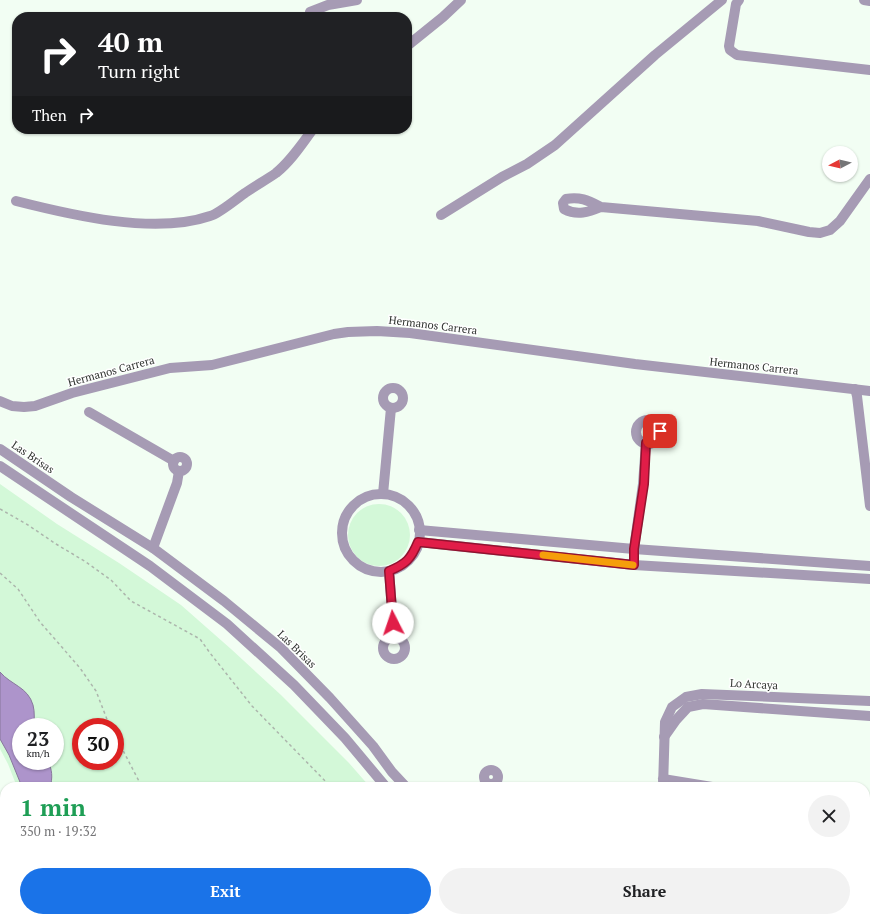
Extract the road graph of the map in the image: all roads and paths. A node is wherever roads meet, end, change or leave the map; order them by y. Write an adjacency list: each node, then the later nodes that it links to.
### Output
1 (357, 0): 7 (street)
2 (461, 0): 8 (street)
3 (722, 0): 14 (street)
4 (739, 0): 9 (street)
5 (864, 0): 6 (street)
6 (870, 1)
7 (310, 12)
8 (412, 42)
9 (870, 70)
10 (310, 134): 12 (street)
11 (870, 179): 13 (street)
12 (16, 201)
13 (602, 207)
14 (441, 215)
15 (855, 389): 16 (street, Hermanos Carrera); 17 (street, Hermanos Carrera); 23 (street)
16 (870, 391)
17 (0, 401)
18 (391, 408): 24 (street)
19 (89, 412): 29 (street)
20 (646, 443): 30 (street)
21 (0, 449): 29 (street, Las Brisas)
22 (0, 466): 31 (street)
23 (868, 477): 25 (street)
24 (383, 494): 27 (street); 35 (street)
25 (870, 506)
26 (0, 510): 45 (path)
27 (420, 530): 28 (street); 30 (street)
28 (418, 542): 32 (street); 35 (street)
29 (153, 548): 31 (street); 33 (street); 47 (street, Las Brisas)
30 (634, 549): 32 (street); 34 (street)
31 (138, 558): 33 (street)
32 (634, 565): 37 (street)
33 (150, 566): 46 (street)
34 (870, 566)
35 (389, 571): 38 (street)
36 (0, 573): 41 (path)
37 (870, 579)
38 (394, 636)
39 (870, 701): 42 (street, Lo Arcaya)
40 (870, 716): 42 (street, Lo Arcaya)
41 (106, 718)
42 (664, 737): 48 (street, Lo Arcaya)
43 (124, 752): 44 (path)
44 (139, 782)
45 (326, 782)
46 (382, 782)
47 (402, 782)
48 (663, 782)

